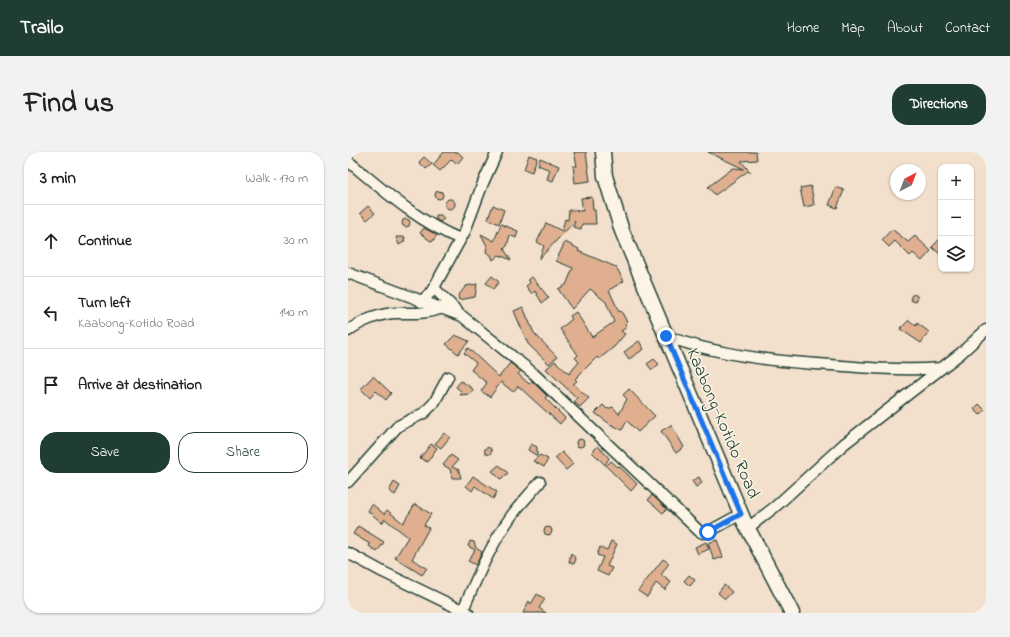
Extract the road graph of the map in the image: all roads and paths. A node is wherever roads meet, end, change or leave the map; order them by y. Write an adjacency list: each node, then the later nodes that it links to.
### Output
1 (497, 152): 4 (street)
2 (603, 152): 12 (main road, Kaabong-Kotido Road)
3 (348, 161): 4 (street)
4 (460, 239): 6 (street)
5 (348, 273): 7 (street)
6 (434, 288): 7 (street); 9 (street)
7 (421, 302): 8 (street)
8 (443, 308): 9 (street); 11 (street)
9 (462, 316): 17 (street)
10 (986, 330): 13 (street)
11 (348, 331)
12 (666, 336): 13 (street); 17 (main road, Kaabong-Kotido Road)
13 (941, 368): 18 (street)
14 (448, 377): 15 (street)
15 (348, 482)
16 (540, 482): 20 (street)
17 (741, 514): 18 (main road, Kaabong-Kotido Road)
18 (748, 528): 21 (main road, Kaabong-Kotido Road)
19 (348, 553): 20 (street)
20 (466, 612)
21 (792, 613)

